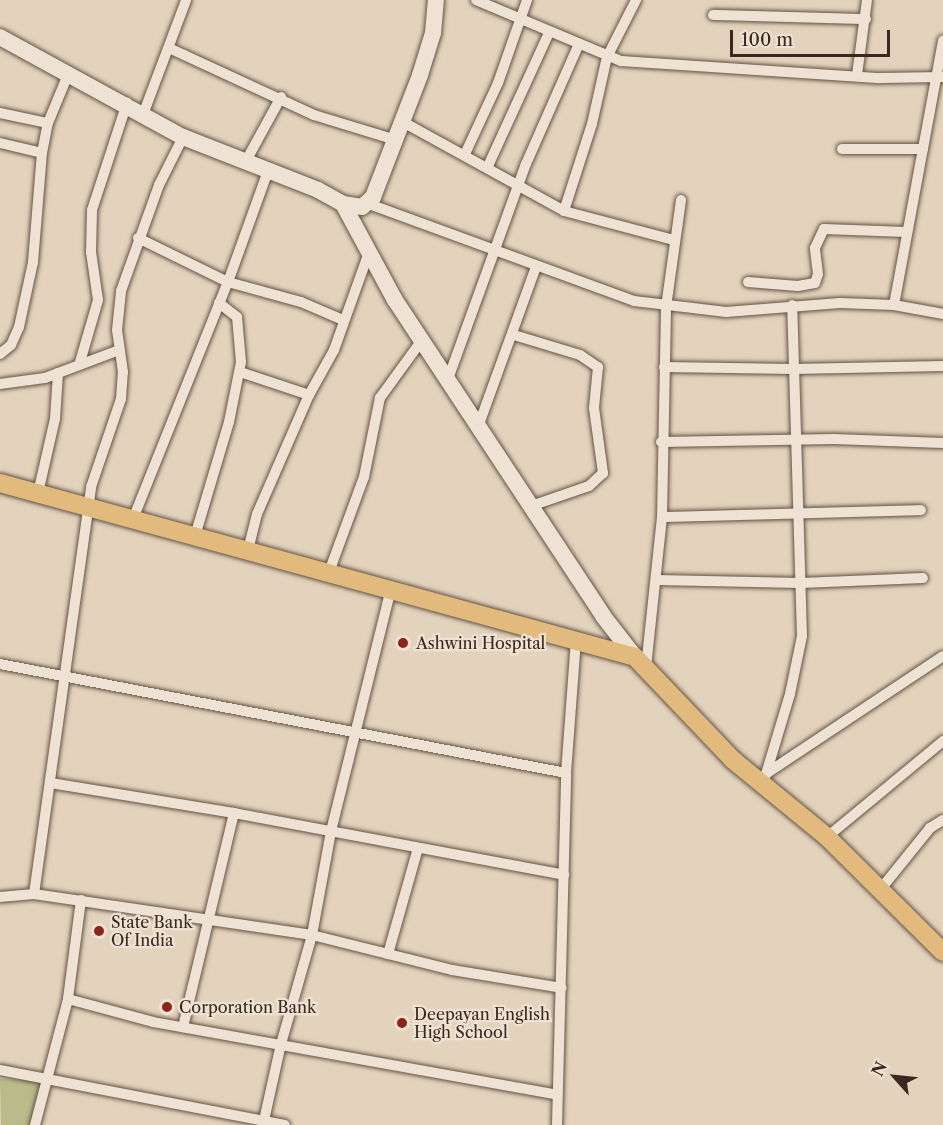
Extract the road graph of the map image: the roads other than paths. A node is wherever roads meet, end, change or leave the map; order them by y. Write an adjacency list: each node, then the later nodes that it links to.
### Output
1 (186, 0): 15 (street)
2 (436, 0): 24 (street)
3 (476, 0): 7 (street)
4 (527, 0): 10 (street)
5 (636, 0): 16 (street)
6 (867, 0): 9 (street)
7 (488, 2): 10 (street)
8 (712, 15): 9 (street)
9 (866, 20): 18 (street)
10 (520, 21): 11 (street); 32 (street)
11 (549, 33): 14 (street); 34 (street)
12 (0, 37): 17 (street)
13 (943, 39): 19 (street)
14 (579, 44): 16 (street); 36 (street)
15 (169, 48): 20 (street); 22 (street)
16 (607, 57): 18 (street); 40 (street)
17 (69, 72): 21 (street); 25 (street)
18 (857, 75): 19 (street)
19 (940, 77): 30 (street)
20 (281, 98): 27 (street); 33 (street)
21 (127, 104): 22 (street); 59 (street)
22 (144, 112): 26 (street)
23 (0, 113): 25 (street)
24 (403, 122): 27 (street); 32 (street)
25 (48, 123): 31 (street)
26 (183, 137): 33 (street); 42 (street)
27 (396, 140): 39 (street)
28 (0, 143): 31 (street)
29 (842, 149): 30 (street)
30 (923, 149): 41 (street)
31 (42, 153): 58 (street)
32 (465, 154): 34 (street)
33 (246, 161): 35 (street)
34 (488, 166): 36 (street)
35 (268, 171): 38 (street); 47 (street)
36 (519, 188): 40 (street); 45 (street)
37 (681, 200): 43 (street)
38 (343, 204): 39 (street); 44 (street)
39 (369, 204): 45 (street)
40 (564, 211): 43 (street)
41 (906, 232): 48 (street); 51 (street)
42 (138, 238): 47 (street); 57 (street)
43 (674, 240): 52 (street)
44 (369, 252): 54 (street); 56 (street)
45 (496, 252): 46 (street); 65 (street)
46 (536, 267): 52 (street); 55 (street)
47 (228, 282): 49 (street); 54 (street)
48 (748, 282)
49 (219, 303): 63 (street); 79 (street)
50 (792, 304): 51 (street); 52 (street); 62 (street)
51 (894, 304): 53 (street)
52 (666, 307): 61 (street)
53 (943, 314)
54 (343, 320): 67 (street)
55 (514, 335): 68 (street); 74 (street)
56 (422, 340): 65 (street); 82 (street)
57 (119, 350): 59 (street); 75 (street)
58 (0, 354)
59 (80, 362): 64 (street)
60 (943, 366): 62 (street)
61 (664, 367): 62 (street); 70 (street)
62 (794, 369): 69 (street)
63 (240, 372): 67 (street); 80 (street)
64 (58, 373): 66 (street); 73 (street)
65 (448, 379): 68 (street)
66 (0, 384)
67 (309, 395): 81 (street)
68 (478, 427): 74 (street)
69 (799, 441): 70 (street); 71 (street); 77 (street)
70 (662, 442): 78 (street)
71 (943, 443)
72 (0, 483): 73 (main road)
73 (38, 494): 75 (main road)
74 (531, 506): 89 (street)
75 (88, 507): 79 (main road); 91 (street)
76 (921, 510): 77 (street)
77 (798, 514): 78 (street); 85 (street)
78 (662, 517): 84 (street)
79 (133, 519): 80 (main road)
80 (195, 536): 81 (main road)
81 (248, 550): 82 (main road)
82 (329, 572): 86 (main road)
83 (923, 578): 85 (street)
84 (657, 580): 85 (street); 89 (street)
85 (801, 583): 95 (street)
86 (391, 589): 87 (main road); 92 (street)
87 (576, 639): 89 (main road); 94 (street)
88 (943, 656): 95 (street)
89 (640, 662): 95 (main road)
90 (0, 664): 91 (street)
91 (63, 675): 92 (street); 96 (street)
92 (355, 730): 94 (street); 99 (street)
93 (943, 741): 100 (street)
94 (566, 773): 102 (street)
95 (765, 779): 100 (main road)
96 (51, 783): 97 (street); 104 (street)
97 (234, 813): 99 (street); 107 (street)
98 (943, 820): 103 (street)
99 (331, 831): 101 (street); 108 (street)
100 (827, 837): 103 (main road)
101 (418, 848): 102 (street); 110 (street)
102 (564, 875): 111 (street)
103 (880, 890): 109 (main road)
104 (34, 894): 105 (street); 106 (street)
105 (0, 897)
106 (81, 900): 107 (street); 112 (street)
107 (208, 920): 108 (street); 113 (street)
108 (312, 935): 110 (street); 114 (street)
109 (943, 952)
110 (388, 954): 111 (street)
111 (562, 988): 117 (street)
112 (68, 999): 113 (street); 116 (street)
113 (183, 1027): 114 (street)
114 (281, 1044): 117 (street); 118 (street)
115 (0, 1070): 116 (street)
116 (48, 1077): 118 (street); 119 (street)
117 (557, 1095): 121 (street)
118 (264, 1123): 120 (street)
119 (35, 1125)
120 (285, 1125)
121 (557, 1125)

